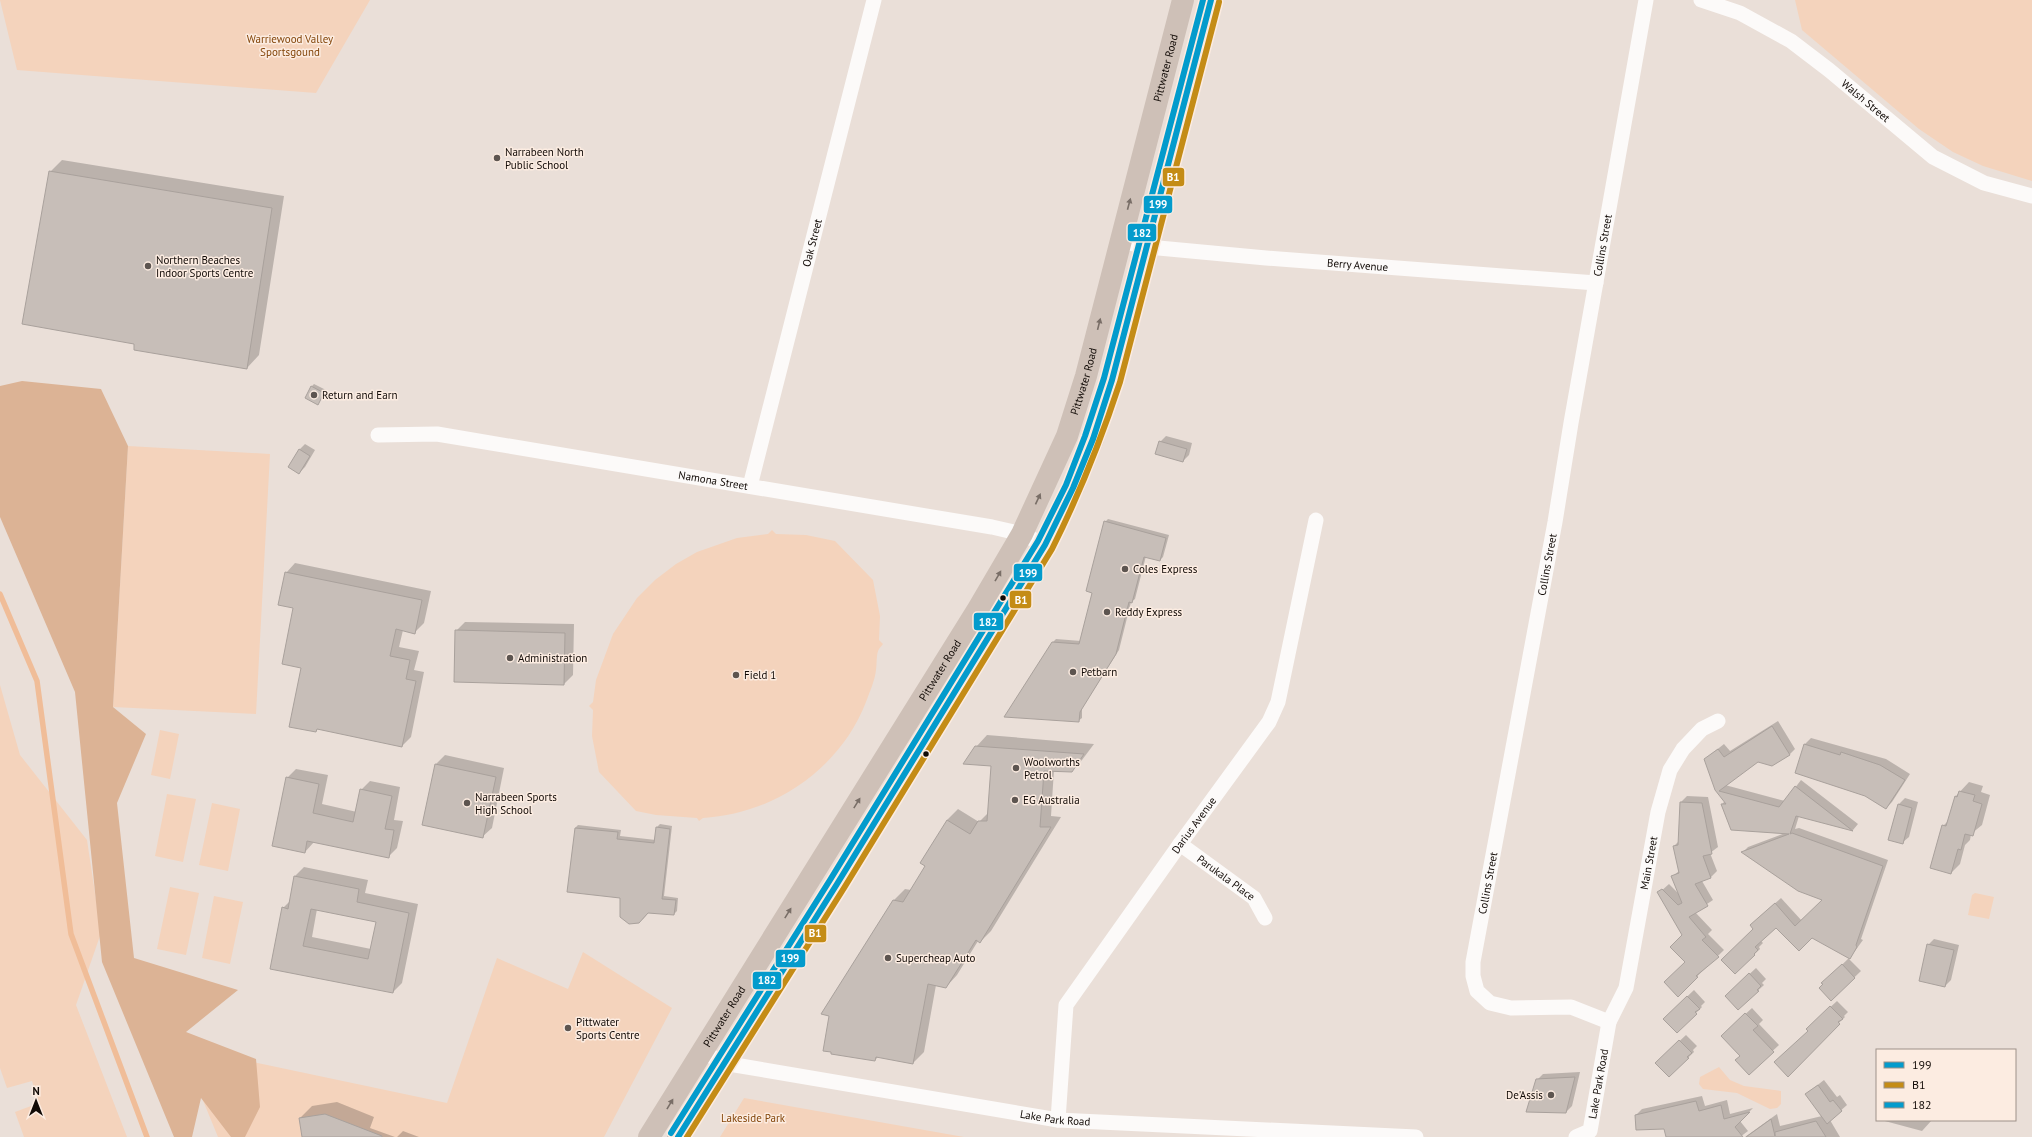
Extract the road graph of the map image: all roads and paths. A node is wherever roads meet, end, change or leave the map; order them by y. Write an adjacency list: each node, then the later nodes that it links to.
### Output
1 (874, 0): 11 (street, Oak Street)
2 (1182, 0): 7 (highway, Pittwater Road, one-way to 2)
3 (1211, 0): 8 (highway)
4 (1646, 0): 9 (street, Collins Street)
5 (1701, 0): 6 (street, Walsh Street)
6 (2032, 196)
7 (1119, 241): 8 (street, Berry Avenue); 13 (highway, Pittwater Road, one-way to 7)
8 (1148, 247): 9 (street, Berry Avenue); 14 (highway)
9 (1596, 283): 18 (street, Collins Street)
10 (378, 435): 11 (street, Namona Street)
11 (750, 486): 13 (street, Namona Street)
12 (1316, 520): 16 (street, Darius Avenue)
13 (1022, 534): 14 (street, Namona Street); 19 (highway, Pittwater Road, one-way to 13)
14 (1045, 545): 20 (highway)
15 (1718, 721): 18 (street, Main Street)
16 (1180, 844): 17 (street, Parukala Place); 21 (street, Darius Avenue)
17 (1265, 918)
18 (1609, 1022): 25 (street, Lake Park Road)
19 (702, 1051): 20 (street, Lake Park Road); 22 (highway, Pittwater Road, one-way to 19)
20 (723, 1063): 21 (street, Lake Park Road); 23 (highway)
21 (1058, 1120): 24 (street, Lake Park Road)
22 (649, 1137)
23 (678, 1137)
24 (1416, 1137)
25 (1576, 1137)

